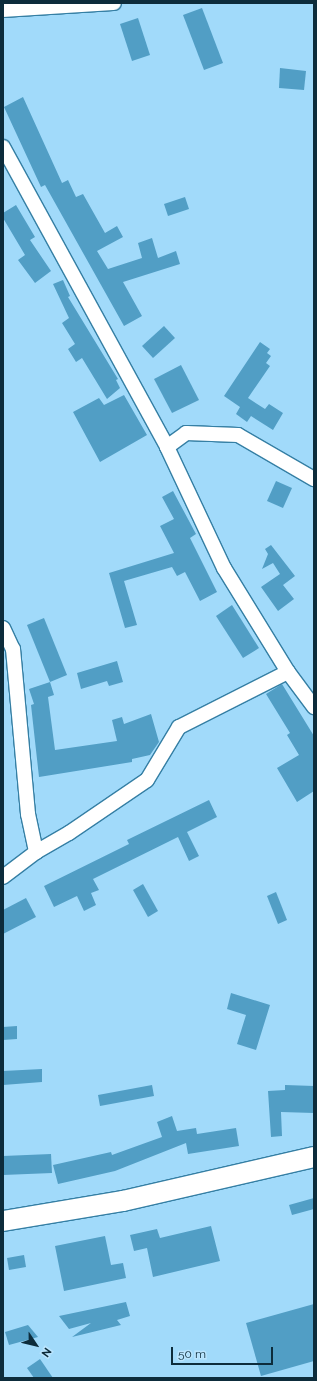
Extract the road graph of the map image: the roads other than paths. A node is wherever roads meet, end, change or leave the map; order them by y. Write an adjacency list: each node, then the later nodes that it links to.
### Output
1 (114, 3): 2 (street)
2 (3, 10)
3 (3, 147): 4 (street)
4 (167, 447): 5 (street); 7 (street)
5 (314, 480)
6 (3, 628): 9 (street)
7 (288, 672): 8 (street); 9 (street)
8 (314, 707)
9 (36, 852): 10 (street)
10 (3, 877)
11 (314, 1157): 12 (main road)
12 (3, 1221)

